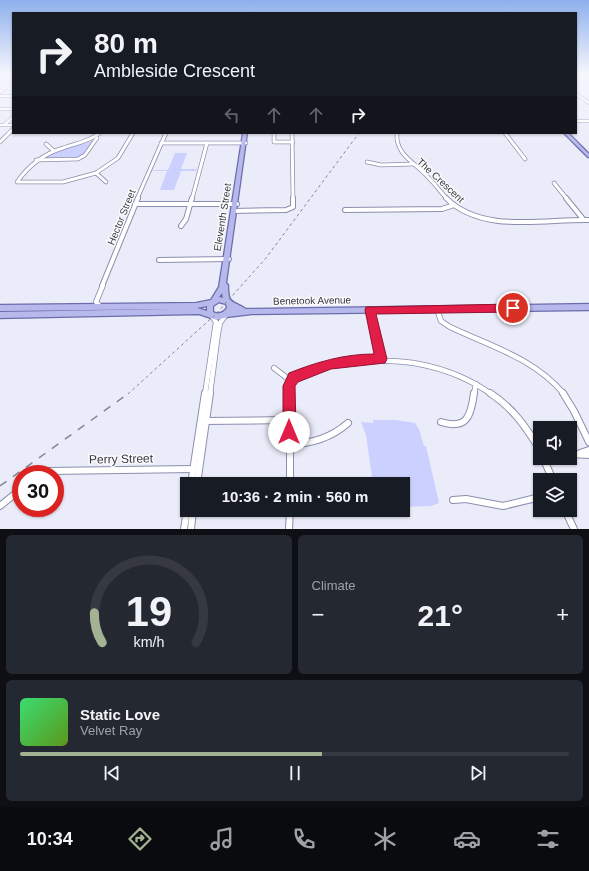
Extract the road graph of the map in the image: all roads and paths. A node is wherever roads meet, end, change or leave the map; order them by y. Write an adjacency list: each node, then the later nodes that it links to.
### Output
1 (0, 109): 2 (street)
2 (12, 109)
3 (12, 118): 7 (street)
4 (577, 121): 5 (street)
5 (589, 121)
6 (12, 125): 7 (street)
7 (2, 126)
8 (12, 130): 18 (street)
9 (99, 134): 24 (street); 27 (street)
10 (132, 134): 30 (street)
11 (166, 134): 20 (street, Hector Street)
12 (246, 134): 22 (main road, Eleventh Street)
13 (274, 134): 19 (street)
14 (292, 134): 19 (street)
15 (397, 134): 29 (street, The Crescent)
16 (506, 134): 26 (street)
17 (567, 134): 25 (main road)
18 (0, 142)
19 (293, 142): 38 (street)
20 (161, 143): 21 (street); 35 (street, Hector Street)
21 (207, 143): 22 (street); 33 (street)
22 (244, 143): 34 (main road, Eleventh Street)
23 (46, 144): 24 (street)
24 (54, 151): 27 (street)
25 (589, 156)
26 (525, 159)
27 (36, 160): 30 (street)
28 (367, 162): 29 (street)
29 (414, 164): 36 (street, The Crescent)
30 (96, 173): 31 (street)
31 (106, 182)
32 (554, 183): 39 (street)
33 (190, 203): 34 (street); 35 (street); 41 (street)
34 (235, 203): 38 (main road, Eleventh Street)
35 (135, 204): 46 (street, Hector Street)
36 (454, 205): 37 (street); 39 (street, The Crescent)
37 (345, 210)
38 (235, 211): 42 (main road, Eleventh Street)
39 (583, 219): 40 (street, The Crescent)
40 (589, 220)
41 (181, 226)
42 (227, 259): 43 (street); 44 (main road, Eleventh Street); 45 (main road, Eleventh Street)
43 (159, 260)
44 (213, 302): 45 (main road); 49 (main road); 55 (main road)
45 (228, 302): 53 (main road, Benetook Avenue); 56 (main road)
46 (101, 307): 49 (main road); 51 (main road)
47 (0, 308): 51 (main road)
48 (589, 308): 50 (main road, Benetook Avenue)
49 (157, 309): 51 (main road); 55 (main road)
50 (437, 309): 52 (main road, Benetook Avenue); 66 (street)
51 (21, 310): 54 (main road)
52 (372, 310): 53 (main road, Benetook Avenue); 57 (street)
53 (252, 311): 56 (main road, Benetook Avenue)
54 (0, 314)
55 (212, 315): 56 (main road); 62 (street)
56 (226, 315): 62 (street)
57 (381, 359): 59 (street); 60 (street)
58 (274, 368): 59 (street)
59 (291, 381): 61 (street)
60 (476, 384): 63 (street); 65 (street)
61 (289, 420): 62 (street); 67 (street)
62 (203, 421): 72 (street)
63 (441, 422)
64 (348, 424): 67 (street)
65 (533, 436)
66 (589, 442)
67 (289, 444): 76 (street)
68 (589, 450): 69 (street)
69 (577, 453)
70 (577, 454): 71 (street)
71 (589, 455)
72 (196, 469): 73 (street, Perry Street); 74 (street); 75 (street)
73 (64, 471)
74 (193, 477)
75 (197, 477)
76 (290, 477)
77 (12, 496): 80 (street)
78 (533, 499): 79 (street)
79 (453, 500)
80 (0, 506)
81 (186, 517): 85 (street)
82 (192, 517): 86 (street)
83 (290, 517): 87 (street)
84 (569, 517): 88 (street)
85 (184, 529)
86 (191, 529)
87 (289, 529)
88 (574, 529)

